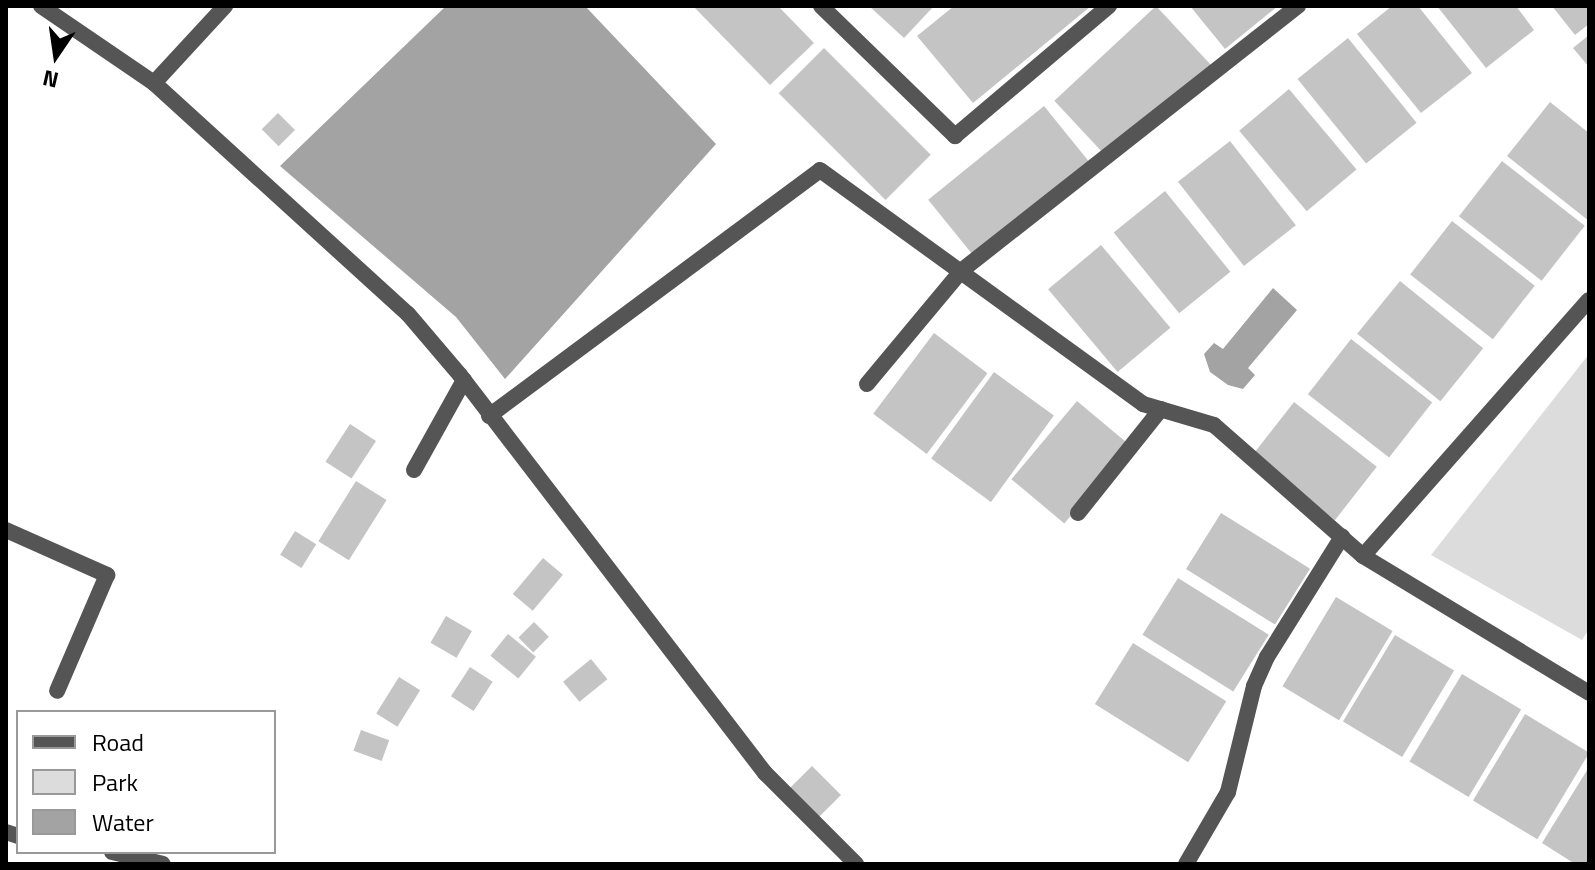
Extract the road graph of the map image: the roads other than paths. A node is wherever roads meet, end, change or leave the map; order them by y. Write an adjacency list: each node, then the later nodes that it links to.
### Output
1 (41, 6): 6 (street)
2 (225, 6): 6 (street)
3 (821, 6): 4 (street)
4 (1109, 6)
5 (1298, 6): 7 (street)
6 (154, 83): 9 (street)
7 (961, 271): 10 (street); 11 (street); 12 (street)
8 (1589, 300): 17 (street)
9 (464, 380): 12 (street); 13 (street)
10 (867, 384)
11 (1161, 409): 14 (street); 16 (street)
12 (489, 416): 22 (street)
13 (414, 470)
14 (1078, 513)
15 (6, 530): 18 (street)
16 (1342, 537): 17 (street); 23 (street)
17 (1363, 556): 19 (street)
18 (57, 691)
19 (1589, 693)
20 (120, 854): 21 (street)
21 (163, 864)
22 (856, 864)
23 (1186, 864)

